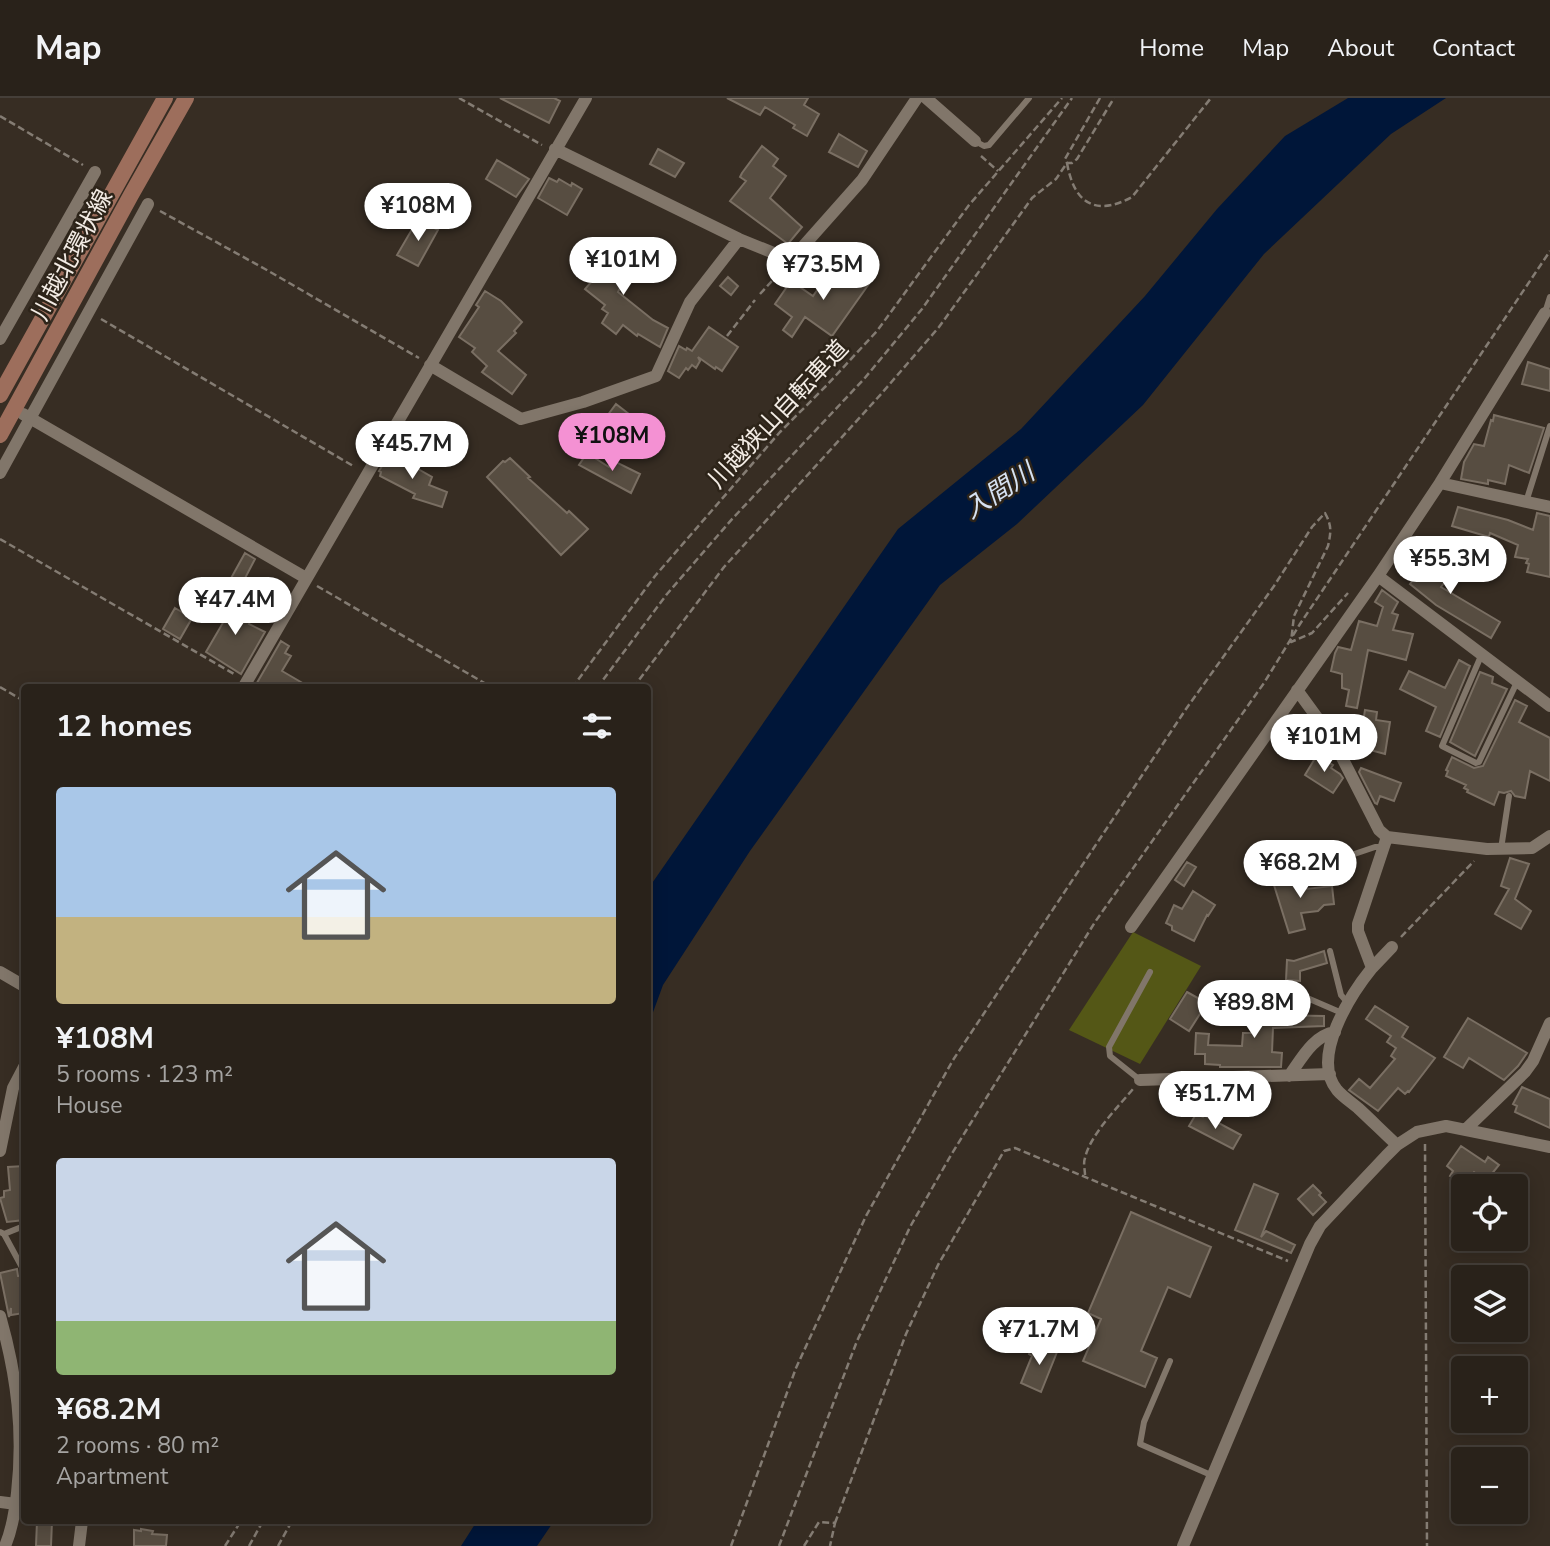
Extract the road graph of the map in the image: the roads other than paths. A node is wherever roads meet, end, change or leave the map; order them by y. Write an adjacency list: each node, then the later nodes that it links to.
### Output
1 (165, 98): 16 (main road, 川越北環状線)
2 (186, 98): 19 (main road, 川越北環状線)
3 (586, 98): 8 (street)
4 (917, 98): 11 (street)
5 (926, 98): 7 (street)
6 (1029, 98): 7 (lane)
7 (975, 141)
8 (555, 149): 11 (street); 15 (street)
9 (95, 172): 14 (street)
10 (148, 204): 17 (street)
11 (739, 239): 15 (street)
12 (1550, 297): 13 (lane)
13 (1545, 313): 21 (street)
14 (0, 339)
15 (430, 365): 25 (street)
16 (0, 395)
17 (26, 416): 20 (street); 25 (street)
18 (1550, 426): 22 (lane)
19 (0, 435)
20 (0, 473)
21 (1440, 483): 22 (street); 24 (street)
22 (1526, 502): 23 (street)
23 (1550, 507)
24 (1378, 576): 26 (street); 29 (street)
25 (306, 578): 28 (street)
26 (1481, 656): 27 (street); 27 (lane)
27 (1517, 682): 30 (street)
28 (245, 684)
29 (1297, 690): 33 (street); 36 (street)
30 (1550, 706)
31 (1509, 796): 34 (lane)
32 (1550, 836): 34 (street)
33 (1386, 842): 34 (street); 35 (lane); 39 (street)
34 (1495, 850)
35 (1312, 869)
36 (1131, 927)
37 (1392, 947): 39 (street)
38 (1330, 951): 44 (lane)
39 (1372, 968): 44 (street)
40 (0, 972): 42 (street)
41 (1150, 972): 50 (lane)
42 (21, 984)
43 (1248, 988): 44 (lane)
44 (1345, 1008): 46 (street)
45 (1550, 1025): 52 (street)
46 (1335, 1032): 48 (street); 49 (street)
47 (21, 1070): 51 (street)
48 (1330, 1074): 49 (street); 54 (street)
49 (1289, 1076): 50 (street)
50 (1140, 1080)
51 (6, 1088): 53 (street)
52 (1465, 1130): 54 (street); 55 (street)
53 (2, 1132): 56 (street)
54 (1397, 1145): 64 (street)
55 (1550, 1147)
56 (0, 1151)
57 (21, 1227): 58 (lane)
58 (2, 1233): 59 (lane)
59 (21, 1265)
60 (0, 1316): 62 (street)
61 (1170, 1361): 64 (lane)
62 (19, 1365): 63 (street)
63 (21, 1426)
64 (1211, 1475): 71 (street)
65 (21, 1481): 67 (street)
66 (0, 1502): 67 (street)
67 (16, 1504): 69 (street)
68 (82, 1524): 70 (street)
69 (5, 1546)
70 (79, 1546)
71 (1183, 1546)

